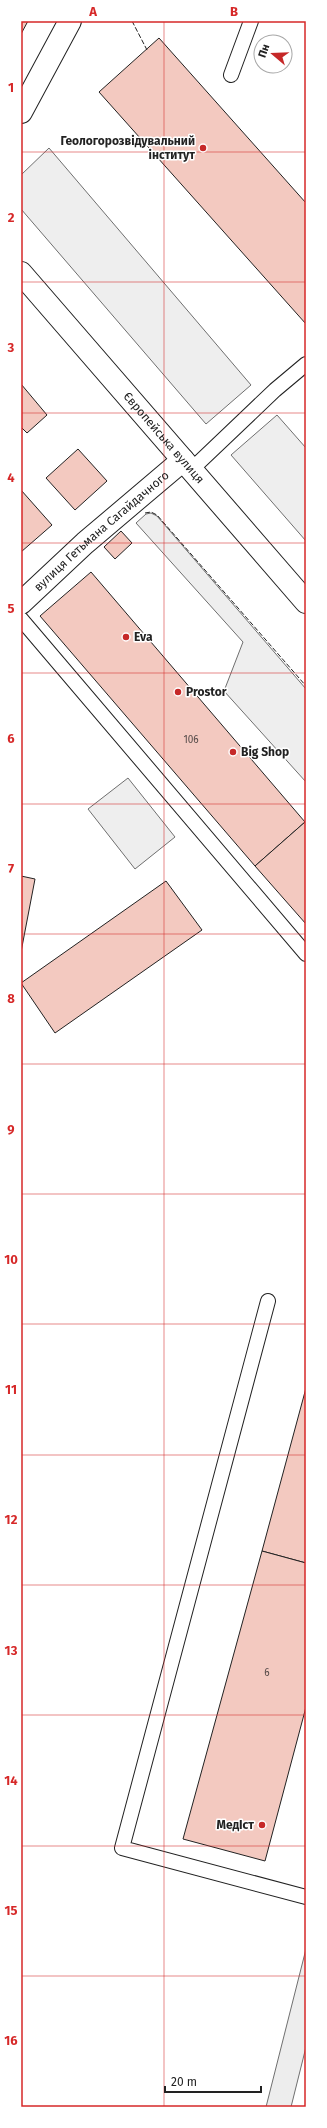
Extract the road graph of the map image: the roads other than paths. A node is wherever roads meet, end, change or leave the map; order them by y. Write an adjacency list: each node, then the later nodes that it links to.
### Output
1 (70, 21): 4 (main road)
2 (251, 21): 3 (lane)
3 (231, 74)
4 (21, 112)
5 (21, 273): 7 (main road, Європейська вулиця)
6 (306, 364): 7 (lane)
7 (187, 465): 8 (main road, Європейська вулиця); 9 (main road, вулиця Гетьмана Сагайдачного)
8 (306, 602)
9 (21, 603)
10 (21, 619): 11 (lane)
11 (306, 954)
12 (268, 1301): 13 (lane)
13 (306, 1897)

